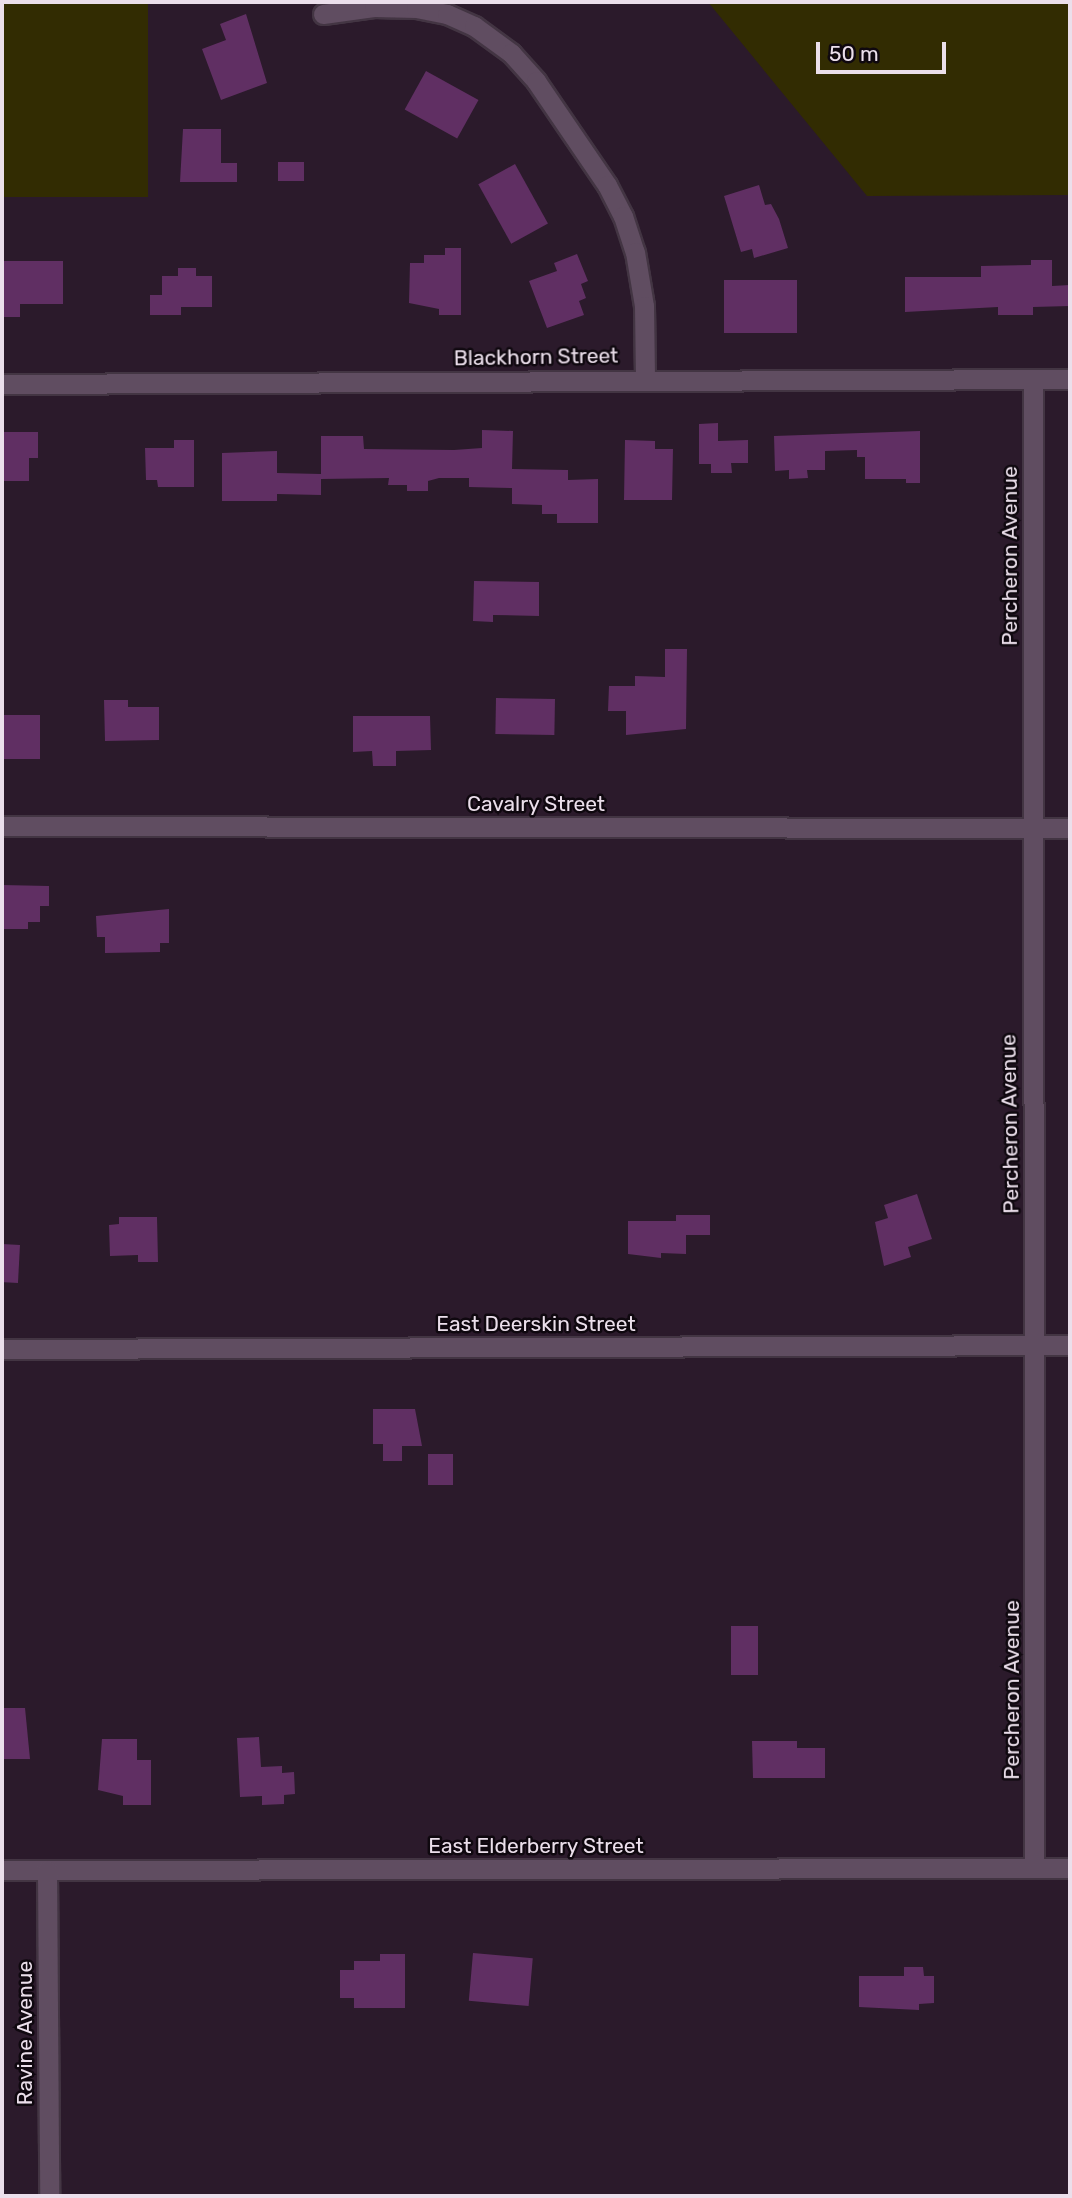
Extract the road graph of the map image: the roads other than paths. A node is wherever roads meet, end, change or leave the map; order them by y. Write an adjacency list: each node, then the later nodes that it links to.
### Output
1 (323, 13): 2 (street)
2 (645, 379): 3 (street, Blackhorn Street); 5 (street, Blackhorn Street)
3 (1032, 379): 4 (street, Blackhorn Street); 7 (street, Percheron Avenue)
4 (1070, 379)
5 (2, 384)
6 (2, 826): 7 (street, Cavalry Street)
7 (1033, 828): 8 (street, Cavalry Street); 9 (street, Percheron Avenue)
8 (1070, 828)
9 (1035, 1345): 10 (street, East Deerskin Street); 11 (street, East Deerskin Street); 12 (street, Percheron Avenue)
10 (1070, 1345)
11 (2, 1349)
12 (1034, 1868): 13 (street, East Elderberry Street); 15 (street, East Elderberry Street)
13 (1070, 1868)
14 (2, 1870): 15 (street, East Elderberry Street)
15 (47, 1870): 16 (street, Ravine Avenue)
16 (49, 2196)

